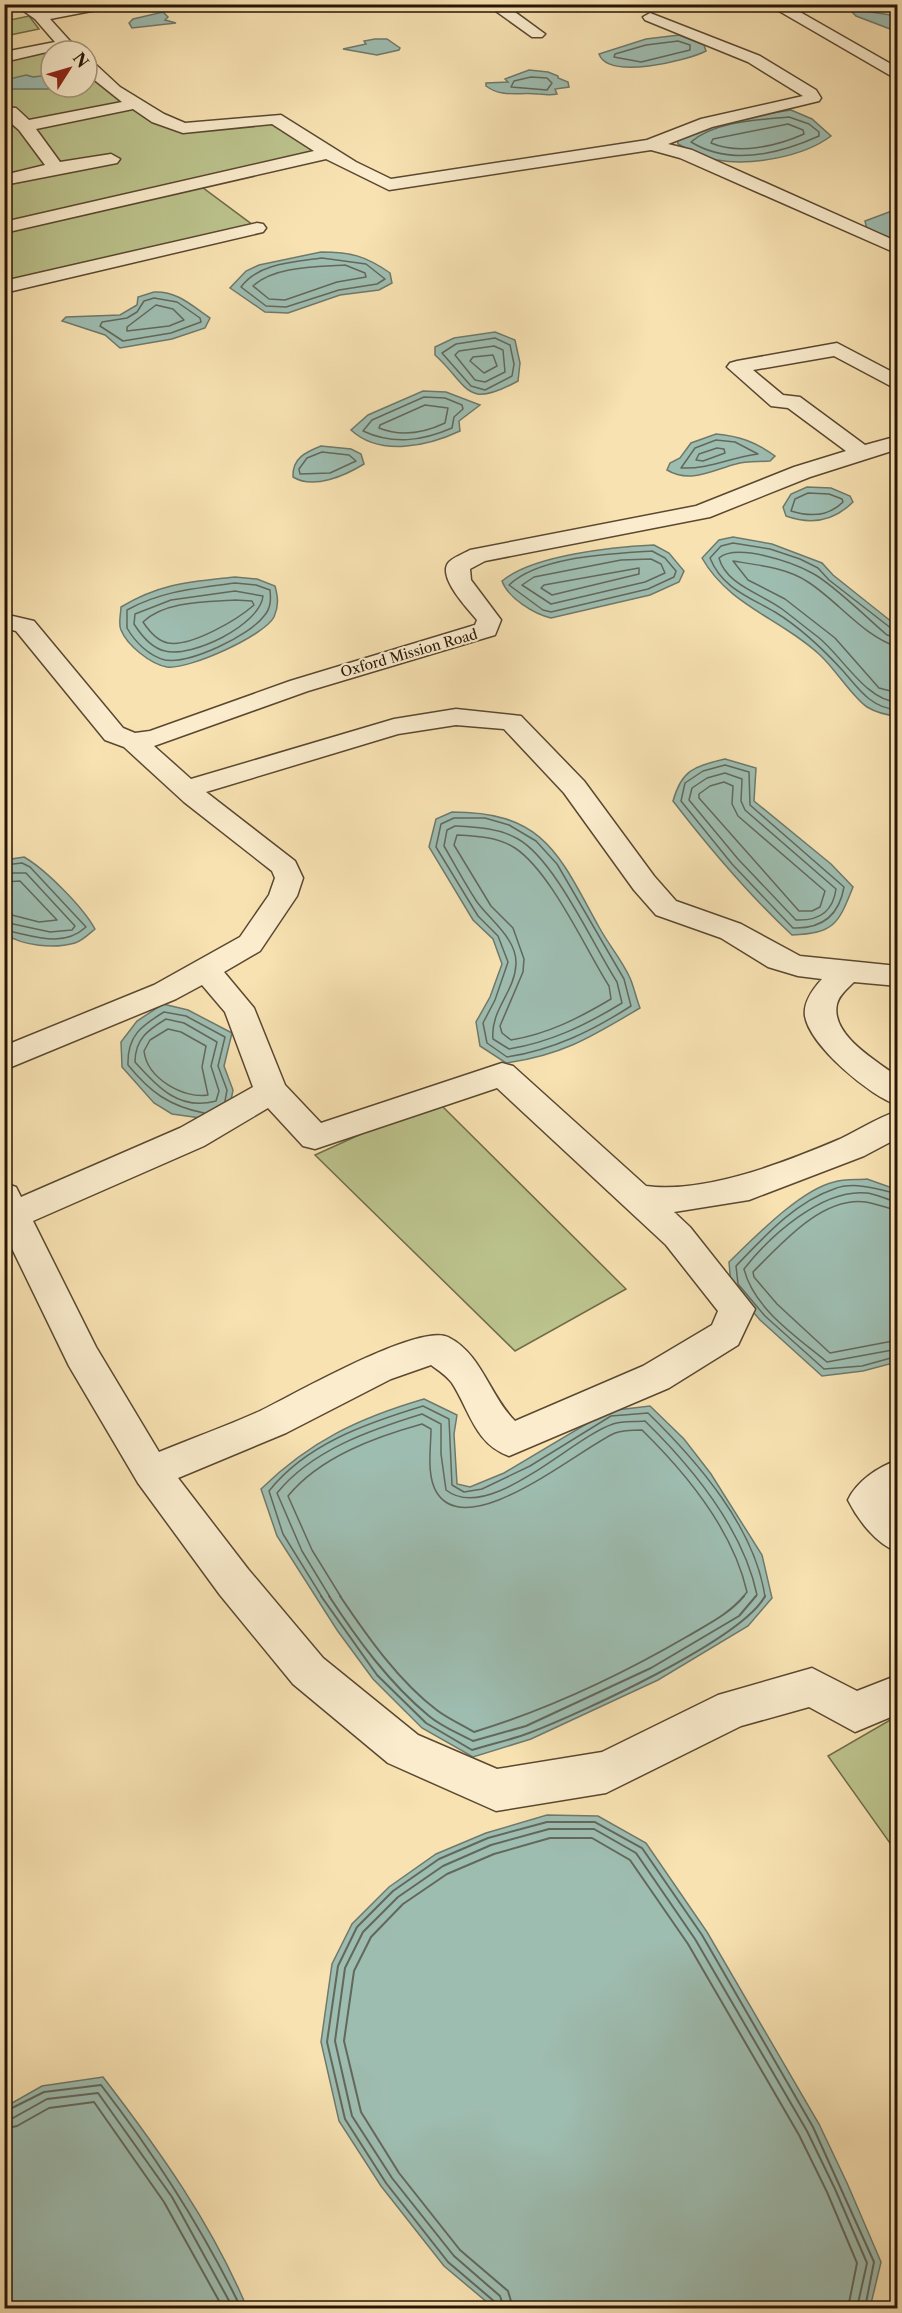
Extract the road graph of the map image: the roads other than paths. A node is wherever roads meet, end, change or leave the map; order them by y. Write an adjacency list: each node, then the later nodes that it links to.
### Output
1 (24, 4): 5 (street)
2 (106, 4): 5 (street)
3 (493, 4): 7 (street)
4 (774, 4): 11 (street)
5 (40, 16): 8 (street)
6 (650, 17): 16 (street)
7 (537, 34)
8 (60, 39)
9 (39, 52): 10 (street)
10 (4, 57)
11 (897, 75)
12 (99, 76): 13 (street)
13 (136, 104): 15 (street); 18 (street)
14 (4, 112): 15 (street)
15 (25, 126): 17 (street)
16 (651, 145): 18 (street); 25 (street)
17 (45, 153): 20 (street); 21 (street)
18 (328, 153): 23 (street)
19 (111, 159): 21 (street)
20 (4, 163)
21 (56, 168): 22 (street)
22 (4, 180)
23 (4, 228)
24 (257, 228): 26 (street)
25 (897, 249)
26 (4, 287)
27 (897, 384): 29 (street)
28 (897, 443): 29 (street, Oxford Mission Road)
29 (862, 453): 31 (street, Oxford Mission Road)
30 (4, 621): 31 (street)
31 (133, 741): 32 (street)
32 (187, 789): 33 (street); 34 (street)
33 (205, 969): 36 (street); 37 (street)
34 (846, 971): 35 (street); 38 (street)
35 (897, 976)
36 (4, 1059)
37 (271, 1092): 40 (street); 41 (street)
38 (897, 1094)
39 (897, 1123): 40 (street)
40 (637, 1198): 42 (street)
41 (9, 1205): 42 (street)
42 (151, 1472): 45 (street)
43 (897, 1476): 44 (street)
44 (897, 1535)
45 (897, 1694)

